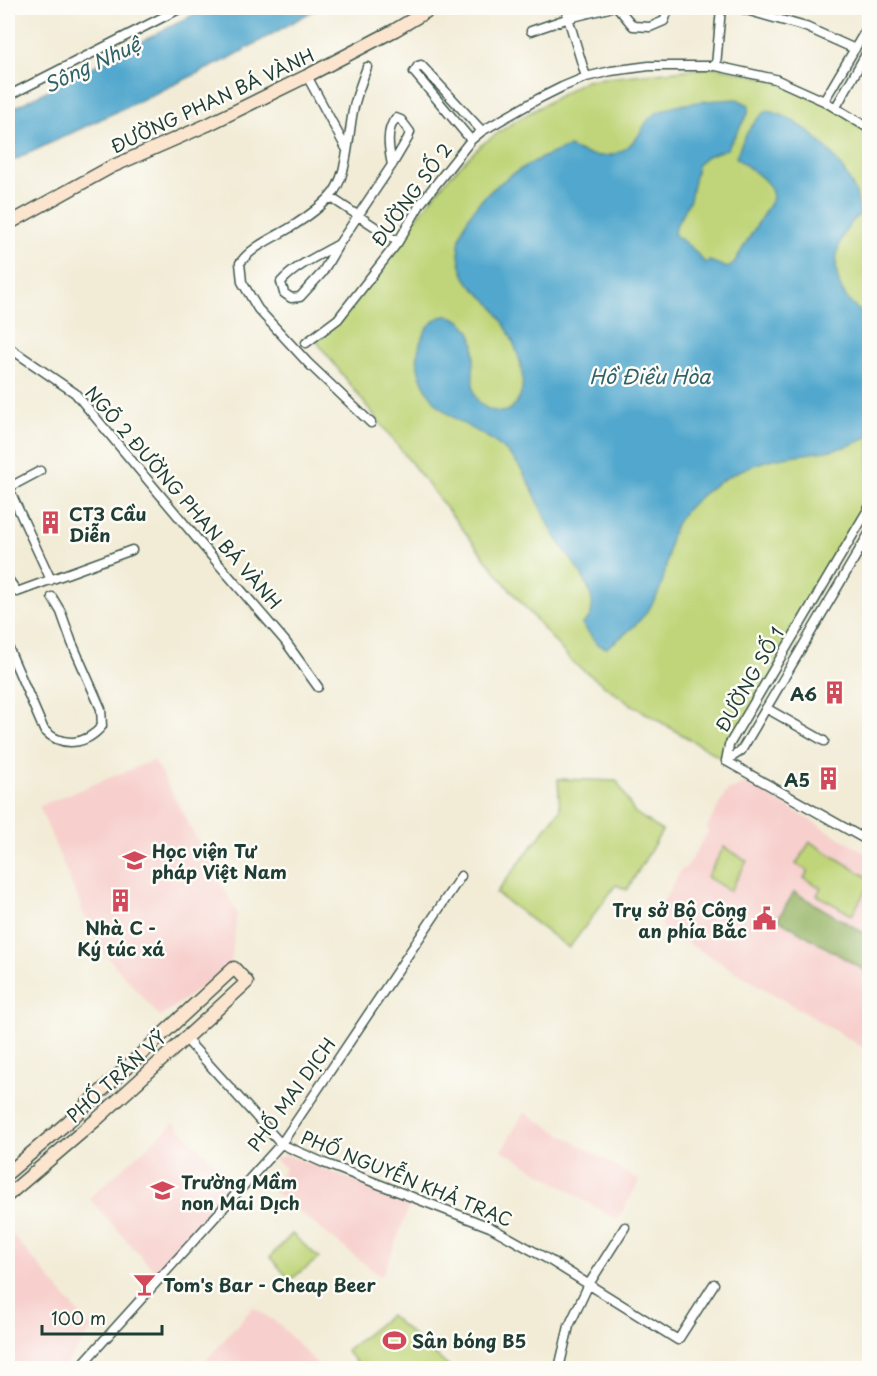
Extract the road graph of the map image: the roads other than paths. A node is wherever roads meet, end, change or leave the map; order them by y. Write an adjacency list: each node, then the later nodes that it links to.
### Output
1 (181, 8): 18 (street)
2 (432, 8): 16 (main road, ĐƯỜNG PHAN BÁ VÀNH)
3 (565, 8): 9 (street)
4 (609, 8): 9 (street)
5 (618, 8): 6 (street)
6 (669, 8)
7 (721, 8): 14 (street)
8 (739, 8): 13 (street)
9 (569, 18): 11 (street); 17 (street)
10 (870, 23): 13 (street)
11 (531, 32)
12 (870, 47): 20 (street)
13 (855, 49): 19 (street)
14 (716, 66): 17 (street, ĐƯỜNG SỐ 2); 19 (street, ĐƯỜNG SỐ 2)
15 (368, 67): 24 (street)
16 (307, 76): 24 (street); 28 (main road, ĐƯỜNG PHAN BÁ VÀNH)
17 (586, 77): 22 (street, ĐƯỜNG SỐ 2)
18 (8, 96)
19 (824, 101): 20 (street, ĐƯỜNG SỐ 2)
20 (836, 107): 21 (street, ĐƯỜNG SỐ 2)
21 (870, 129)
22 (482, 132): 23 (street, ĐƯỜNG SỐ 2); 23 (street)
23 (471, 140): 29 (street, ĐƯỜNG SỐ 2)
24 (347, 150): 26 (street)
25 (392, 165): 25 (street); 27 (street)
26 (330, 197): 27 (street); 33 (street)
27 (358, 215): 29 (street); 30 (street)
28 (8, 224)
29 (398, 242): 31 (street, ĐƯỜNG SỐ 2)
30 (339, 244): 30 (street)
31 (306, 343)
32 (8, 347): 45 (street, NGÕ 2 ĐƯỜNG PHAN BÁ VÀNH)
33 (371, 423)
34 (40, 471): 35 (street)
35 (8, 488): 42 (street)
36 (870, 506): 48 (street, ĐƯỜNG SỐ 1)
37 (870, 532): 38 (street, ĐƯỜNG SỐ 1)
38 (860, 548): 40 (street); 46 (street, ĐƯỜNG SỐ 1)
39 (132, 550): 42 (street)
40 (870, 554)
41 (8, 579): 42 (street)
42 (51, 580)
43 (52, 597): 44 (street)
44 (8, 647)
45 (318, 687)
46 (766, 708): 47 (street); 48 (street, ĐƯỜNG SỐ 1)
47 (824, 741)
48 (726, 761): 49 (street)
49 (870, 842)
50 (461, 876): 53 (street, PHỐ MAI DỊCH)
51 (173, 1026): 52 (main road); 52 (main road, PHỐ TRẦN VỸ); 54 (main road, PHỐ TRẦN VỸ)
52 (185, 1038): 53 (street, PHỐ NGUYỄN KHẢ TRẠC); 55 (main road, PHỐ TRẦN VỸ)
53 (281, 1144): 57 (street, PHỐ NGUYỄN KHẢ TRẠC); 59 (street, PHỐ MAI DỊCH)
54 (8, 1173)
55 (8, 1195)
56 (625, 1227): 57 (street)
57 (590, 1284): 58 (street, PHỐ NGUYỄN KHẢ TRẠC); 60 (street)
58 (714, 1284)
59 (79, 1368)
60 (559, 1368)

